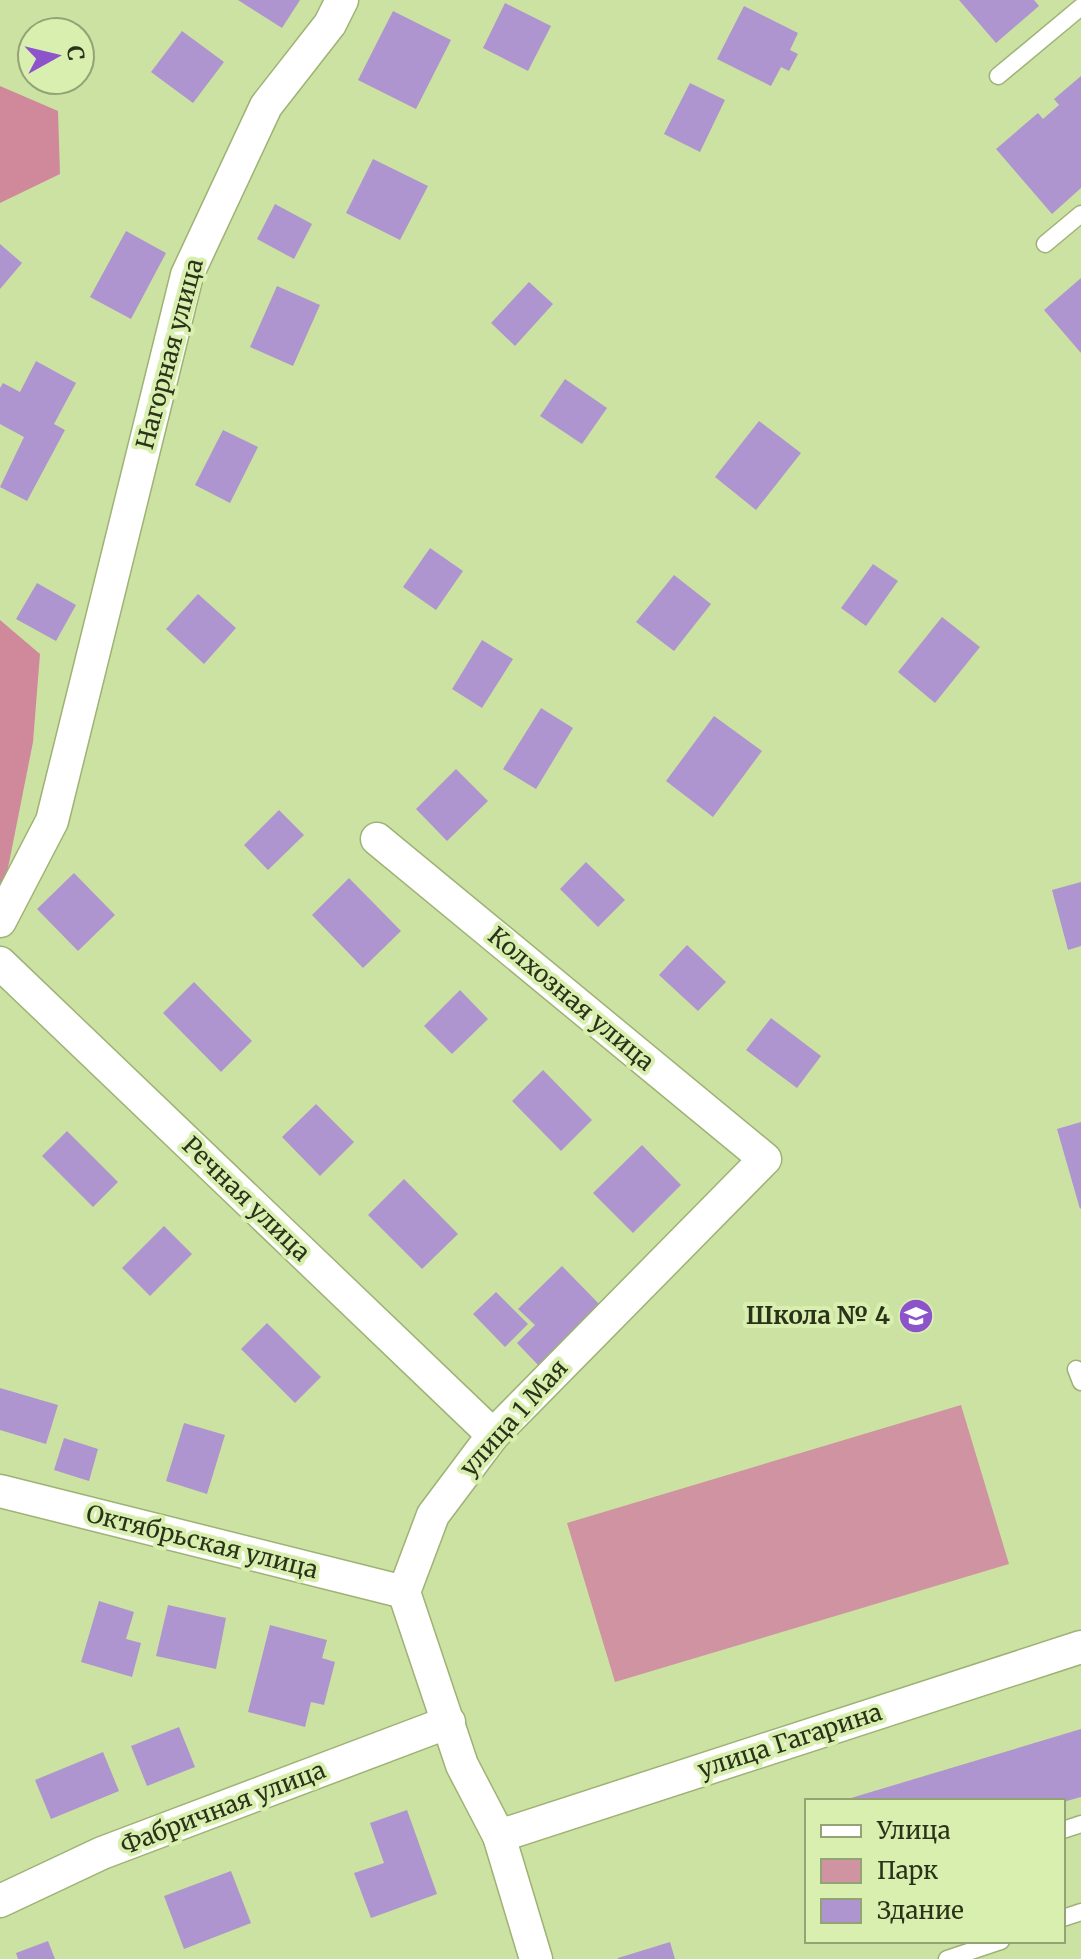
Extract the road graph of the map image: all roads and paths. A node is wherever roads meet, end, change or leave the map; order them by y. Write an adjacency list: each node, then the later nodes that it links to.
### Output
1 (342, 0): 7 (street, Нагорная улица)
2 (1081, 7): 3 (lane)
3 (998, 76)
4 (1081, 214): 5 (lane)
5 (1045, 244)
6 (377, 839): 9 (street, Колхозная улица)
7 (0, 921)
8 (0, 963): 10 (street, Речная улица)
9 (765, 1159): 10 (street, улица 1 Мая)
10 (493, 1435): 12 (street, улица 1 Мая)
11 (0, 1491): 12 (street, Октябрьская улица)
12 (404, 1592): 14 (street)
13 (1081, 1647): 15 (street, улица Гагарина)
14 (449, 1722): 15 (street); 16 (street, Фабричная улица)
15 (499, 1836): 18 (street)
16 (0, 1901)
17 (995, 1943): 19 (lane)
18 (536, 1959)
19 (947, 1959)

